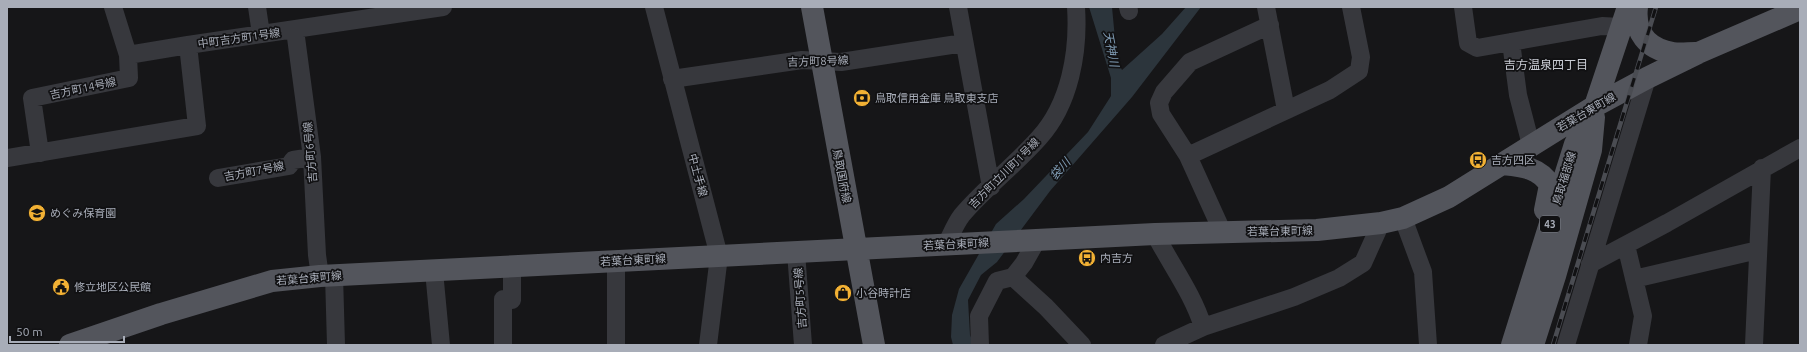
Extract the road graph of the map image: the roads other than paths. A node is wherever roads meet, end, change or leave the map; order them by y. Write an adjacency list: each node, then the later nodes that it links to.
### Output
1 (113, 7): 22 (street)
2 (257, 7): 17 (street)
3 (443, 7): 16 (street, 中町吉方町1号線)
4 (654, 7): 25 (street, 中土手線)
5 (812, 7): 23 (main road, 鳥取国府線)
6 (958, 7): 19 (street)
7 (1076, 7): 37 (street, 吉方町立川町1号線)
8 (1266, 7): 14 (street)
9 (1352, 7): 27 (street)
10 (1463, 7): 18 (street)
11 (1628, 7): 15 (main road, 鳥取福部線 / 43)
12 (1637, 7): 21 (main road)
13 (1800, 9): 21 (main road, 若葉台東町線)
14 (1270, 25): 27 (street); 31 (street)
15 (1621, 27): 18 (street); 26 (main road, 鳥取福部線 / 43)
16 (295, 30): 17 (street, 中町吉方町1号線); 32 (street, 吉方町6号線)
17 (261, 34): 20 (street, 中町吉方町1号線)
18 (1511, 42): 28 (street)
19 (964, 43): 23 (street, 吉方町8号線); 37 (street)
20 (188, 45): 22 (street); 30 (street, 中町吉方町1号線)
21 (1698, 52): 24 (main road, 若葉台東町線)
22 (128, 55): 30 (street, 吉方町14号線)
23 (821, 61): 25 (street, 吉方町8号線); 45 (main road, 鳥取国府線)
24 (1647, 78): 26 (main road, 若葉台東町線); 51 (street)
25 (672, 79): 48 (street, 中土手線)
26 (1594, 106): 28 (main road, 若葉台東町線); 50 (main road, 鳥取福部線 / 43); 71 (main road, 鳥取福部線 / 43)
27 (1286, 110): 31 (street)
28 (1531, 145): 34 (main road, 若葉台東町線)
29 (1800, 148): 35 (street)
30 (40, 153): 33 (street, 中町吉方町1号線)
31 (1188, 156): 40 (street)
32 (312, 157): 36 (street, 吉方町7号線); 54 (street, 吉方町6号線)
33 (7, 158)
34 (1502, 164): 38 (main road, 若葉台東町線); 50 (main road)
35 (1762, 168): 43 (street); 46 (street)
36 (218, 178)
37 (991, 187): 44 (street, 吉方町立川町1号線)
38 (1403, 218): 39 (main road, 若葉台東町線); 69 (street)
39 (1381, 223): 40 (main road, 若葉台東町線); 57 (street)
40 (1222, 232): 41 (main road, 若葉台東町線)
41 (1155, 234): 42 (main road, 若葉台東町線); 57 (street)
42 (1032, 241): 44 (main road, 若葉台東町線); 55 (street)
43 (1626, 244): 51 (street); 56 (street)
44 (952, 245): 45 (main road, 若葉台東町線)
45 (856, 249): 47 (main road, 若葉台東町線); 65 (main road, 鳥取国府線)
46 (1758, 250): 56 (street); 74 (street)
47 (796, 252): 48 (main road, 若葉台東町線); 64 (street, 吉方町5号線)
48 (719, 256): 49 (main road, 若葉台東町線); 63 (street, 中土手線)
49 (616, 260): 52 (main road, 若葉台東町線); 62 (street)
50 (1538, 264): 70 (main road, 鳥取福部線 / 43)
51 (1590, 264): 72 (street)
52 (512, 266): 53 (main road, 若葉台東町線); 61 (street)
53 (434, 271): 54 (main road, 若葉台東町線); 60 (street)
54 (327, 276): 58 (main road, 若葉台東町線); 59 (street, 吉方町6号線)
55 (1013, 277): 66 (street); 67 (street)
56 (1634, 279): 73 (street)
57 (1203, 327): 68 (street)
58 (70, 345)
59 (336, 345)
60 (441, 345)
61 (503, 345)
62 (616, 345)
63 (708, 345)
64 (803, 345)
65 (874, 345)
66 (980, 345)
67 (1082, 345)
68 (1164, 345)
69 (1428, 345)
70 (1512, 345)
71 (1533, 345)
72 (1566, 345)
73 (1638, 345)
74 (1754, 345)

